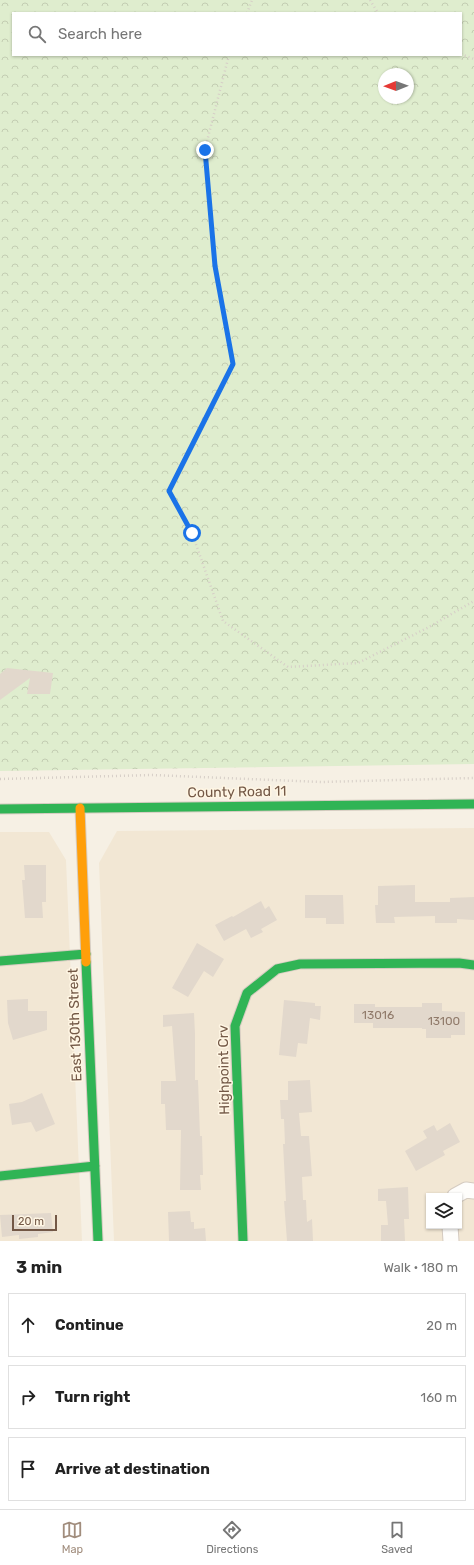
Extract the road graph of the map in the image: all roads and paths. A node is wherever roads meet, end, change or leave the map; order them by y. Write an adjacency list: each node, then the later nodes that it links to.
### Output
1 (252, 0): 3 (path)
2 (370, 0): 4 (path)
3 (247, 12)
4 (377, 12)
5 (462, 54): 7 (path)
6 (229, 56): 8 (path)
7 (474, 59)
8 (474, 601)
9 (474, 778): 10 (path)
10 (0, 779)
11 (474, 804): 13 (street, County Road 11)
12 (0, 808): 13 (street, County Road 11)
13 (80, 808): 14 (street, East 130th Street)
14 (86, 954): 15 (street); 17 (street, East 130th Street)
15 (0, 961)
16 (474, 965): 23 (street, Highpoint Crv)
17 (95, 1166): 18 (street); 22 (street, East 130th Street)
18 (0, 1176)
19 (474, 1191): 20 (street)
20 (460, 1193)
21 (450, 1229): 24 (street)
22 (98, 1241)
23 (243, 1241)
24 (451, 1241)

